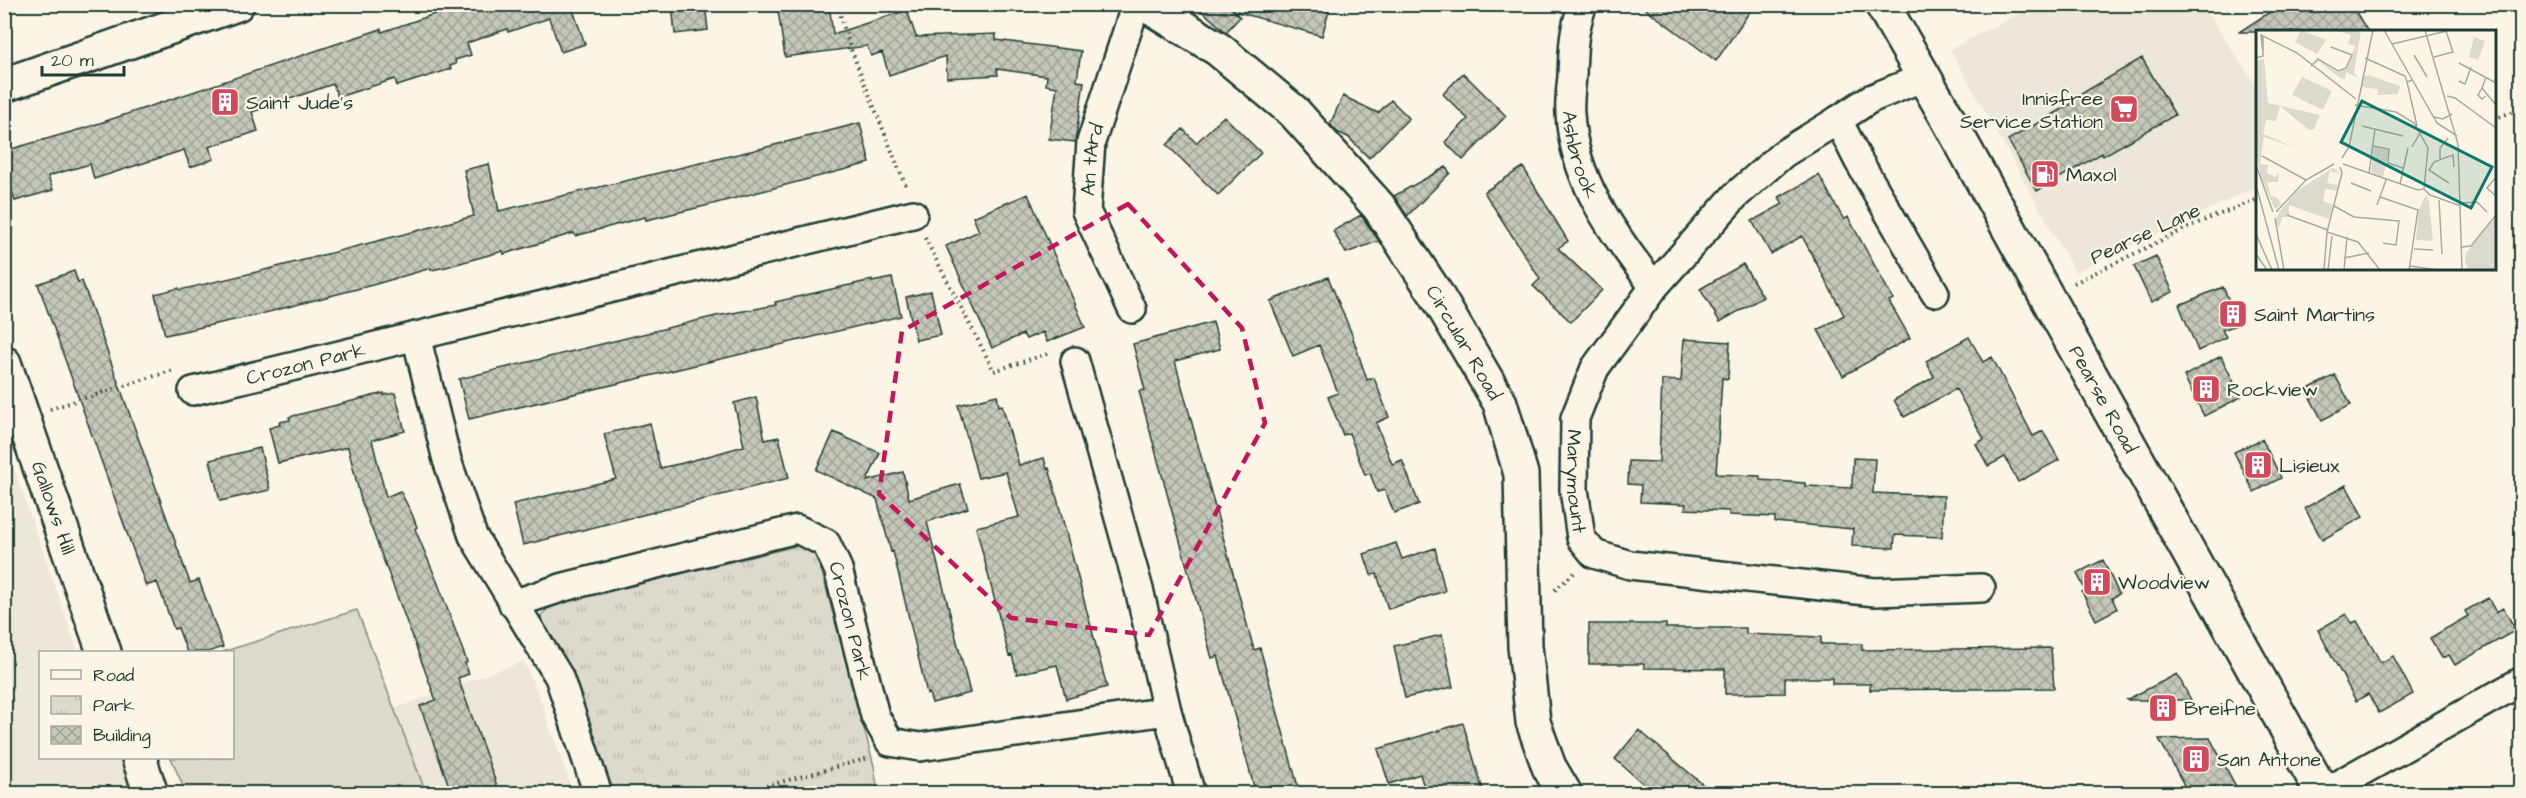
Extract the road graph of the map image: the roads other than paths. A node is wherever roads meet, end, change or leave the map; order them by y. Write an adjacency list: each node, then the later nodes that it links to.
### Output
1 (237, 4): 7 (street)
2 (1136, 4): 12 (street, An tArd)
3 (1146, 4): 27 (street, Circular Road)
4 (1583, 4): 10 (street, Ashbrook)
5 (1882, 4): 6 (street, Pearse Road)
6 (1924, 77): 8 (street, Marymount); 23 (street, Pearse Road)
7 (4, 85)
8 (1839, 120): 10 (street, Marymount); 11 (street)
9 (913, 214): 13 (street, Crozon Park)
10 (1654, 287): 17 (street, Marymount)
11 (1935, 293)
12 (1132, 309)
13 (416, 336): 16 (street, Crozon Park); 18 (street)
14 (1075, 361): 21 (street)
15 (4, 363): 19 (street, Gallows Hill)
16 (193, 391)
17 (1981, 588)
18 (513, 604): 21 (street, Crozon Park); 25 (street)
19 (104, 651)
20 (2522, 681): 23 (street)
21 (1167, 711): 26 (street)
22 (139, 759): 24 (street)
23 (2323, 793)
24 (151, 794)
25 (598, 794)
26 (1191, 794)
27 (1565, 794)

